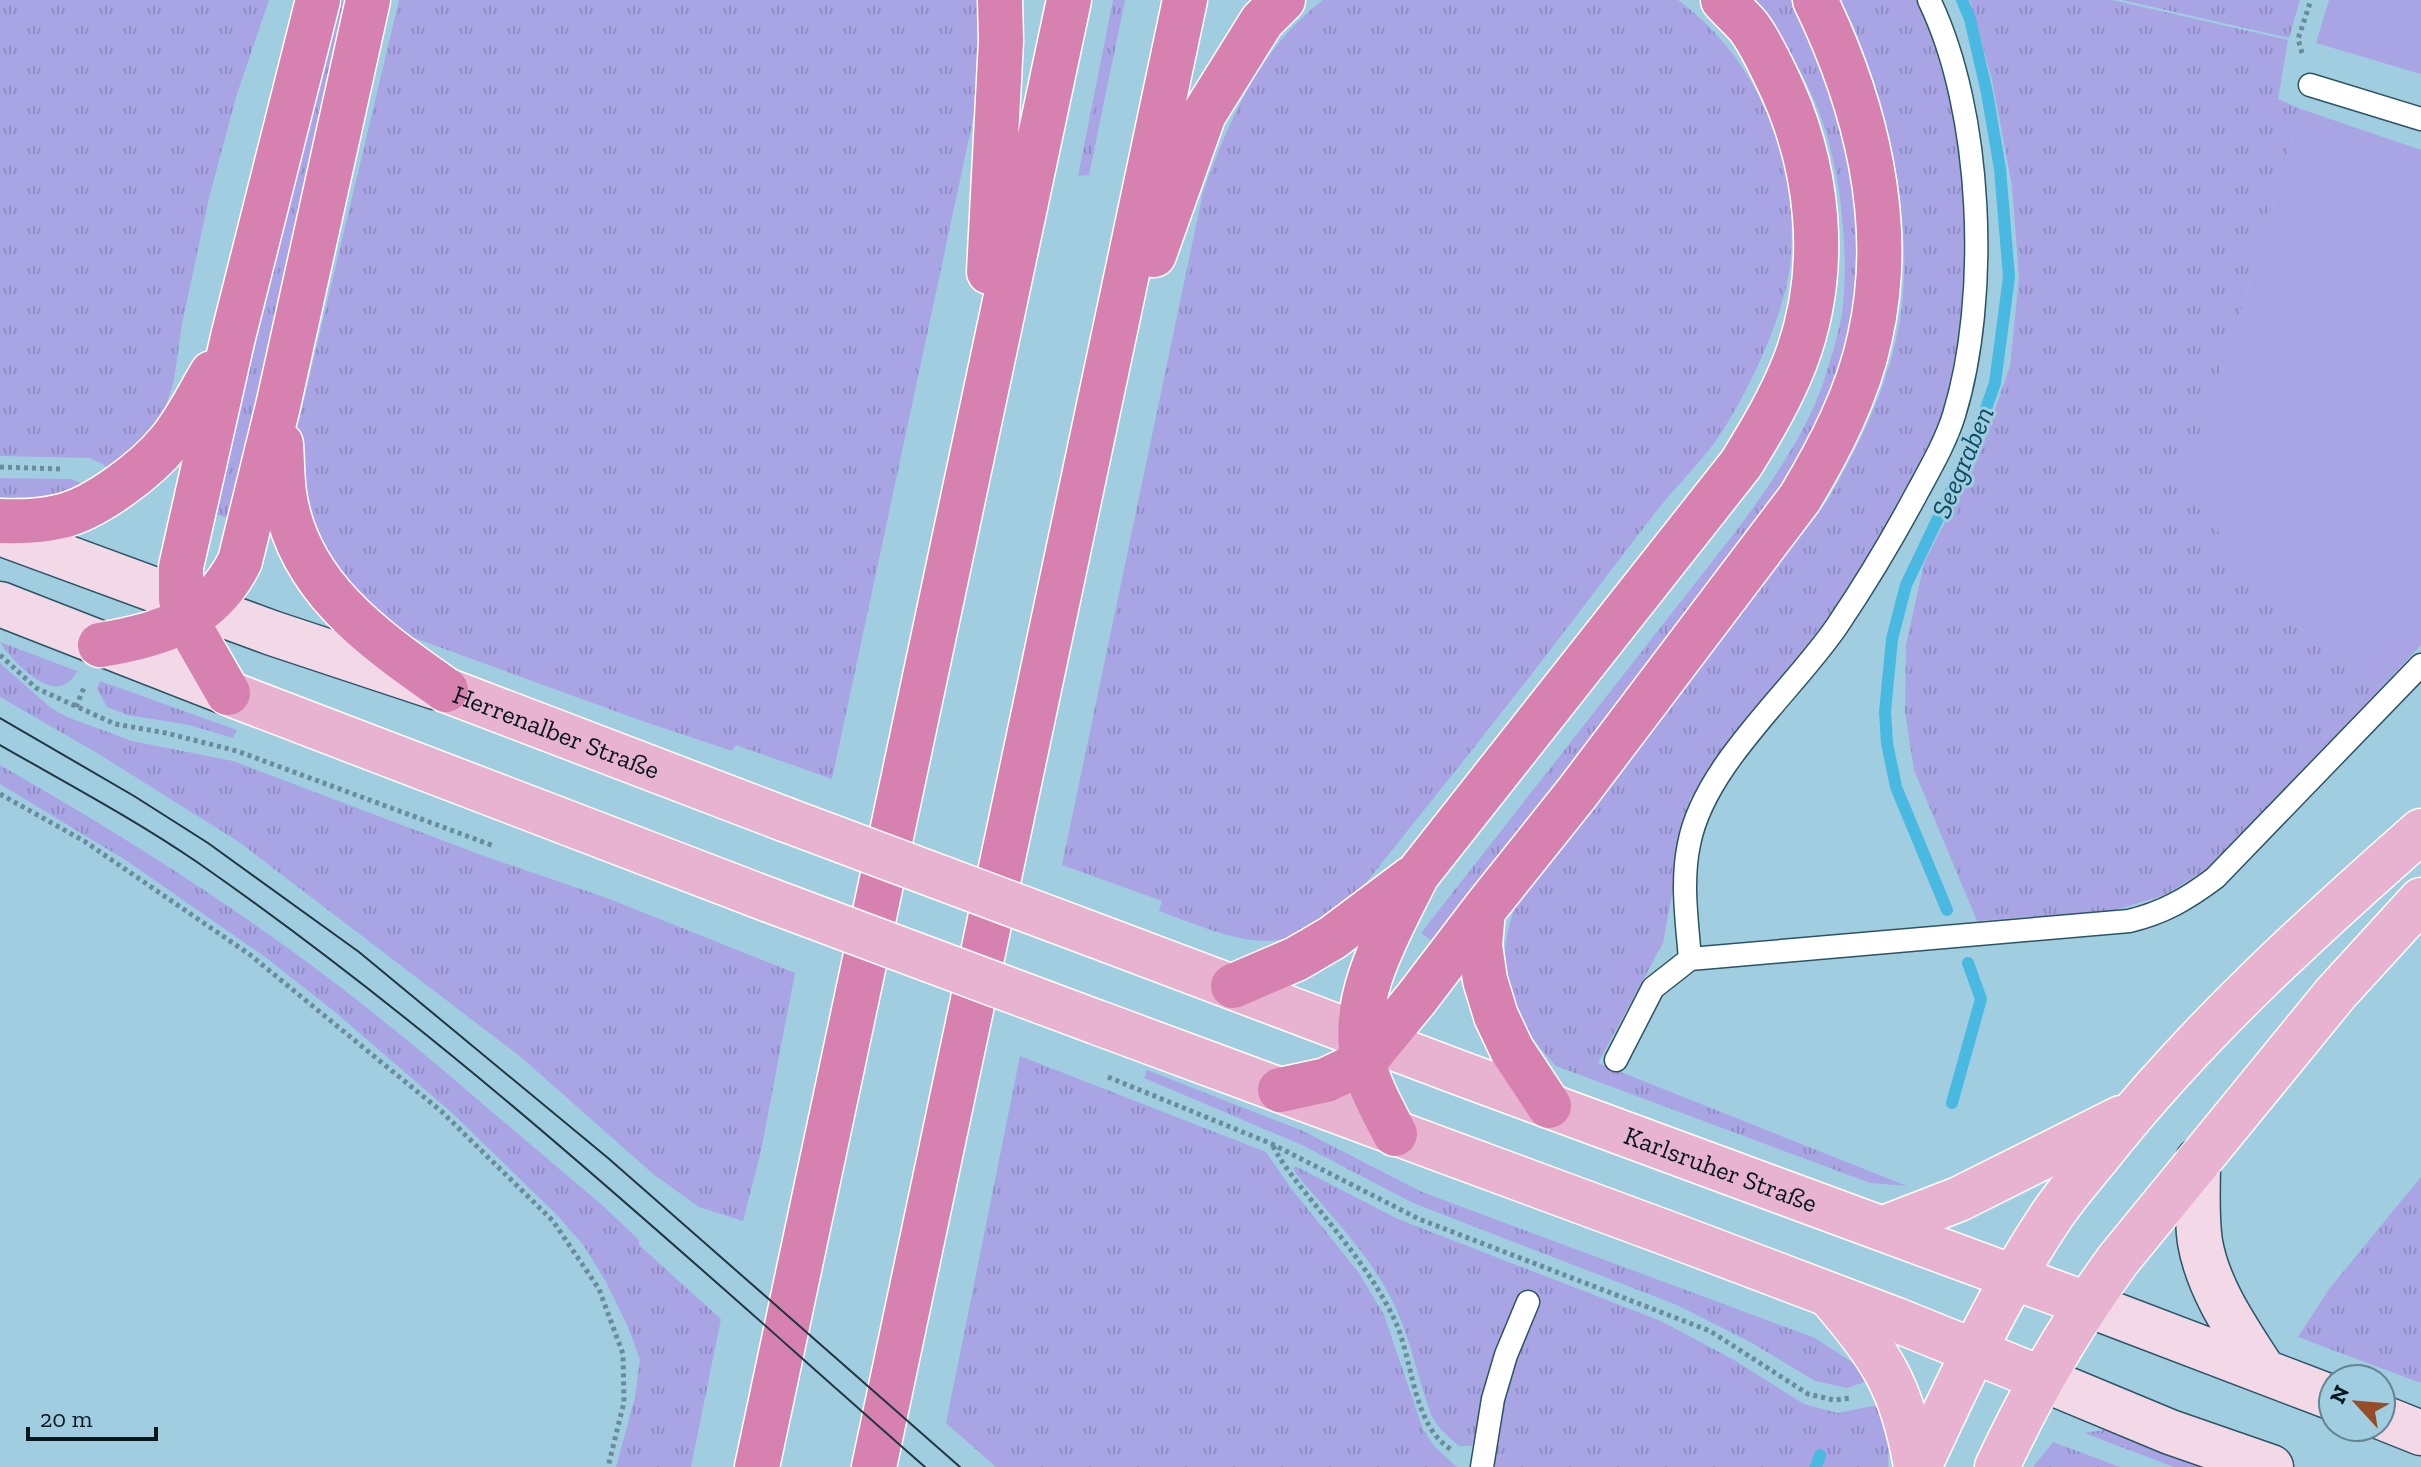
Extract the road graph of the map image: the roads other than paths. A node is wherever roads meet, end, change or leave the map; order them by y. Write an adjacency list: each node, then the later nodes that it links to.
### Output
1 (318, 0): 12 (highway)
2 (368, 0): 13 (highway)
3 (1000, 0): 14 (highway)
4 (1069, 0): 14 (highway)
5 (1185, 0): 15 (highway)
6 (1283, 0): 15 (highway)
7 (1723, 0): 25 (highway)
8 (1815, 0): 27 (highway)
9 (1929, 0): 29 (lane)
10 (2310, 85): 11 (lane)
11 (2421, 119)
12 (233, 337): 16 (highway); 19 (highway)
13 (278, 406): 19 (highway); 22 (highway)
14 (982, 410): 49 (highway)
15 (1096, 416): 50 (highway)
16 (0, 521)
17 (0, 533): 19 (main road, Herrenalber Straße)
18 (0, 604): 20 (main road)
19 (191, 609): 20 (highway); 22 (main road, Herrenalber Straße); 23 (highway)
20 (100, 645): 23 (main road)
21 (2421, 665): 29 (lane)
22 (446, 690): 28 (main road, Herrenalber Straße, bridge)
23 (228, 693): 33 (main road, bridge)
24 (2421, 831): 35 (main road)
25 (1417, 875): 30 (highway); 31 (highway)
26 (2421, 900): 37 (main road)
27 (1483, 911): 31 (highway); 34 (highway)
28 (1110, 941): 30 (main road, Karlsruher Straße)
29 (1690, 959): 32 (lane)
30 (1233, 986): 31 (main road, Karlsruher Straße)
31 (1368, 1047): 33 (highway); 34 (main road, Karlsruher Straße); 36 (highway)
32 (1616, 1060)
33 (1280, 1090): 36 (main road)
34 (1549, 1106): 38 (main road, Karlsruher Straße)
35 (2135, 1111): 38 (main road); 39 (main road)
36 (1395, 1134): 40 (main road)
37 (2198, 1160): 42 (main road); 44 (main road)
38 (1884, 1228): 39 (main road, Karlsruher Straße)
39 (2015, 1277): 42 (main road, Karlsruher Straße); 43 (main road)
40 (1828, 1294): 43 (main road); 52 (main road)
41 (1528, 1302): 51 (lane)
42 (2086, 1304): 44 (main road, Karlsruher Straße); 45 (main road)
43 (1974, 1350): 45 (main road); 52 (main road)
44 (2263, 1370): 46 (main road, Karlsruher Straße)
45 (2040, 1378): 53 (main road); 54 (main road)
46 (2317, 1392)
47 (2397, 1423): 48 (main road)
48 (2421, 1433)
49 (757, 1467)
50 (874, 1467)
51 (1482, 1467)
52 (1918, 1467)
53 (1997, 1467)
54 (2271, 1467)

